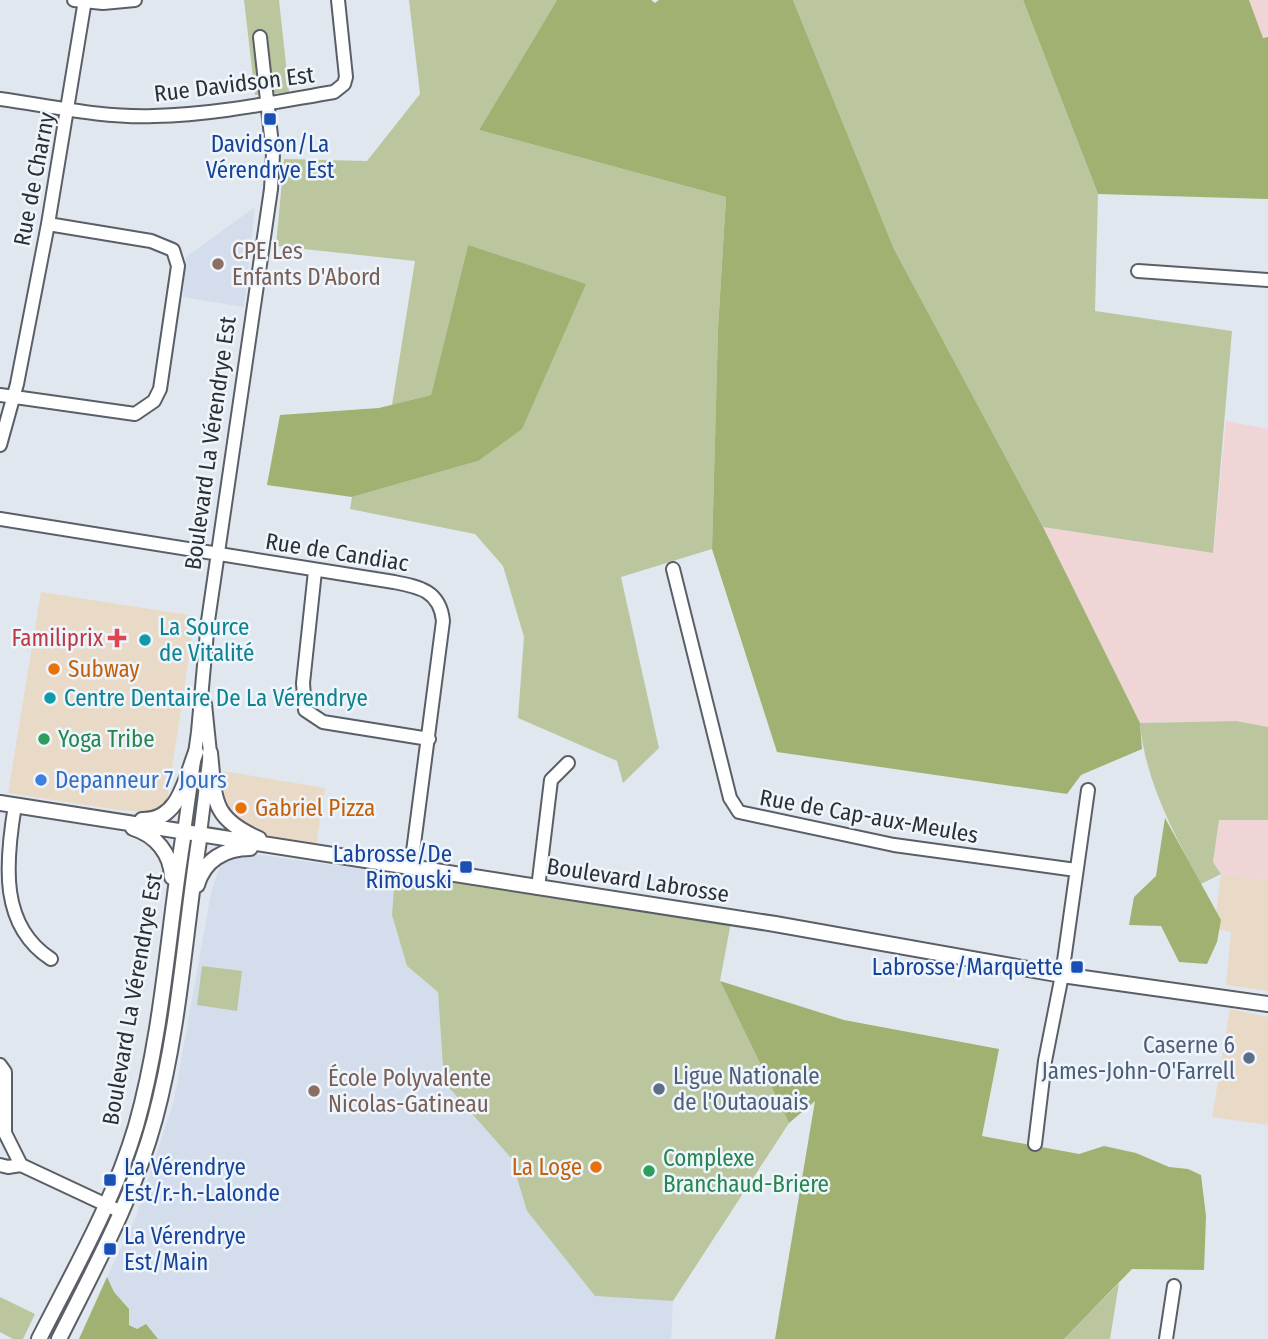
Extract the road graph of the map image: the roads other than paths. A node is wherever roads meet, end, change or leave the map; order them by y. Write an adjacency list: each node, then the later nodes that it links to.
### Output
1 (135, 0): 3 (street)
2 (338, 0): 6 (street, Rue Davidson Est)
3 (81, 1): 7 (street, Rue de Charny)
4 (260, 37): 6 (street, Boulevard La Vérendrye Est)
5 (0, 99): 7 (street, Rue Davidson Est)
6 (267, 103): 7 (street, Rue Davidson Est); 14 (street, Boulevard La Vérendrye Est)
7 (68, 109): 8 (street, Rue de Charny)
8 (48, 224): 11 (street, Rue de Charny); 11 (street)
9 (1138, 271): 10 (street)
10 (1268, 280)
11 (6, 396): 12 (street, Rue de Charny)
12 (0, 445)
13 (0, 519): 14 (street, Rue de Candiac)
14 (217, 553): 16 (street, Rue de Candiac); 18 (street, Boulevard La Vérendrye Est)
15 (673, 569): 27 (street, Rue de Cap-aux-Meules)
16 (315, 571): 17 (street); 17 (street, Rue de Candiac)
17 (429, 739): 26 (street, Rue de Candiac)
18 (203, 752): 22 (main road); 23 (street, Boulevard La Vérendrye Est); 24 (street, Boulevard La Vérendrye Est); 25 (main road)
19 (568, 763): 28 (street)
20 (1088, 790): 27 (street)
21 (8, 804): 22 (main road, Boulevard Labrosse); 31 (street)
22 (105, 820): 23 (main road, Boulevard Labrosse); 29 (main road)
23 (184, 832): 24 (main road, Boulevard Labrosse); 29 (main road, Boulevard La Vérendrye Est)
24 (200, 834): 25 (main road, Boulevard Labrosse); 30 (main road, Boulevard La Vérendrye Est)
25 (279, 848): 26 (main road, Boulevard Labrosse); 30 (main road)
26 (411, 867): 28 (main road, Boulevard Labrosse)
27 (1076, 870): 32 (street)
28 (538, 888): 32 (main road, Boulevard Labrosse)
29 (173, 906): 39 (main road, Boulevard La Vérendrye Est)
30 (188, 918): 40 (main road, Boulevard La Vérendrye Est)
31 (51, 959)
32 (1062, 975): 33 (main road, Boulevard Labrosse); 36 (street)
33 (1268, 1004)
34 (0, 1065): 35 (street)
35 (2, 1135): 38 (street)
36 (1035, 1144)
37 (0, 1165): 38 (street)
38 (21, 1165): 39 (street)
39 (106, 1205): 40 (street); 42 (main road, Boulevard La Vérendrye Est)
40 (122, 1213): 43 (main road, Boulevard La Vérendrye Est)
41 (1174, 1286): 44 (street)
42 (38, 1339)
43 (59, 1339)
44 (1166, 1339)

